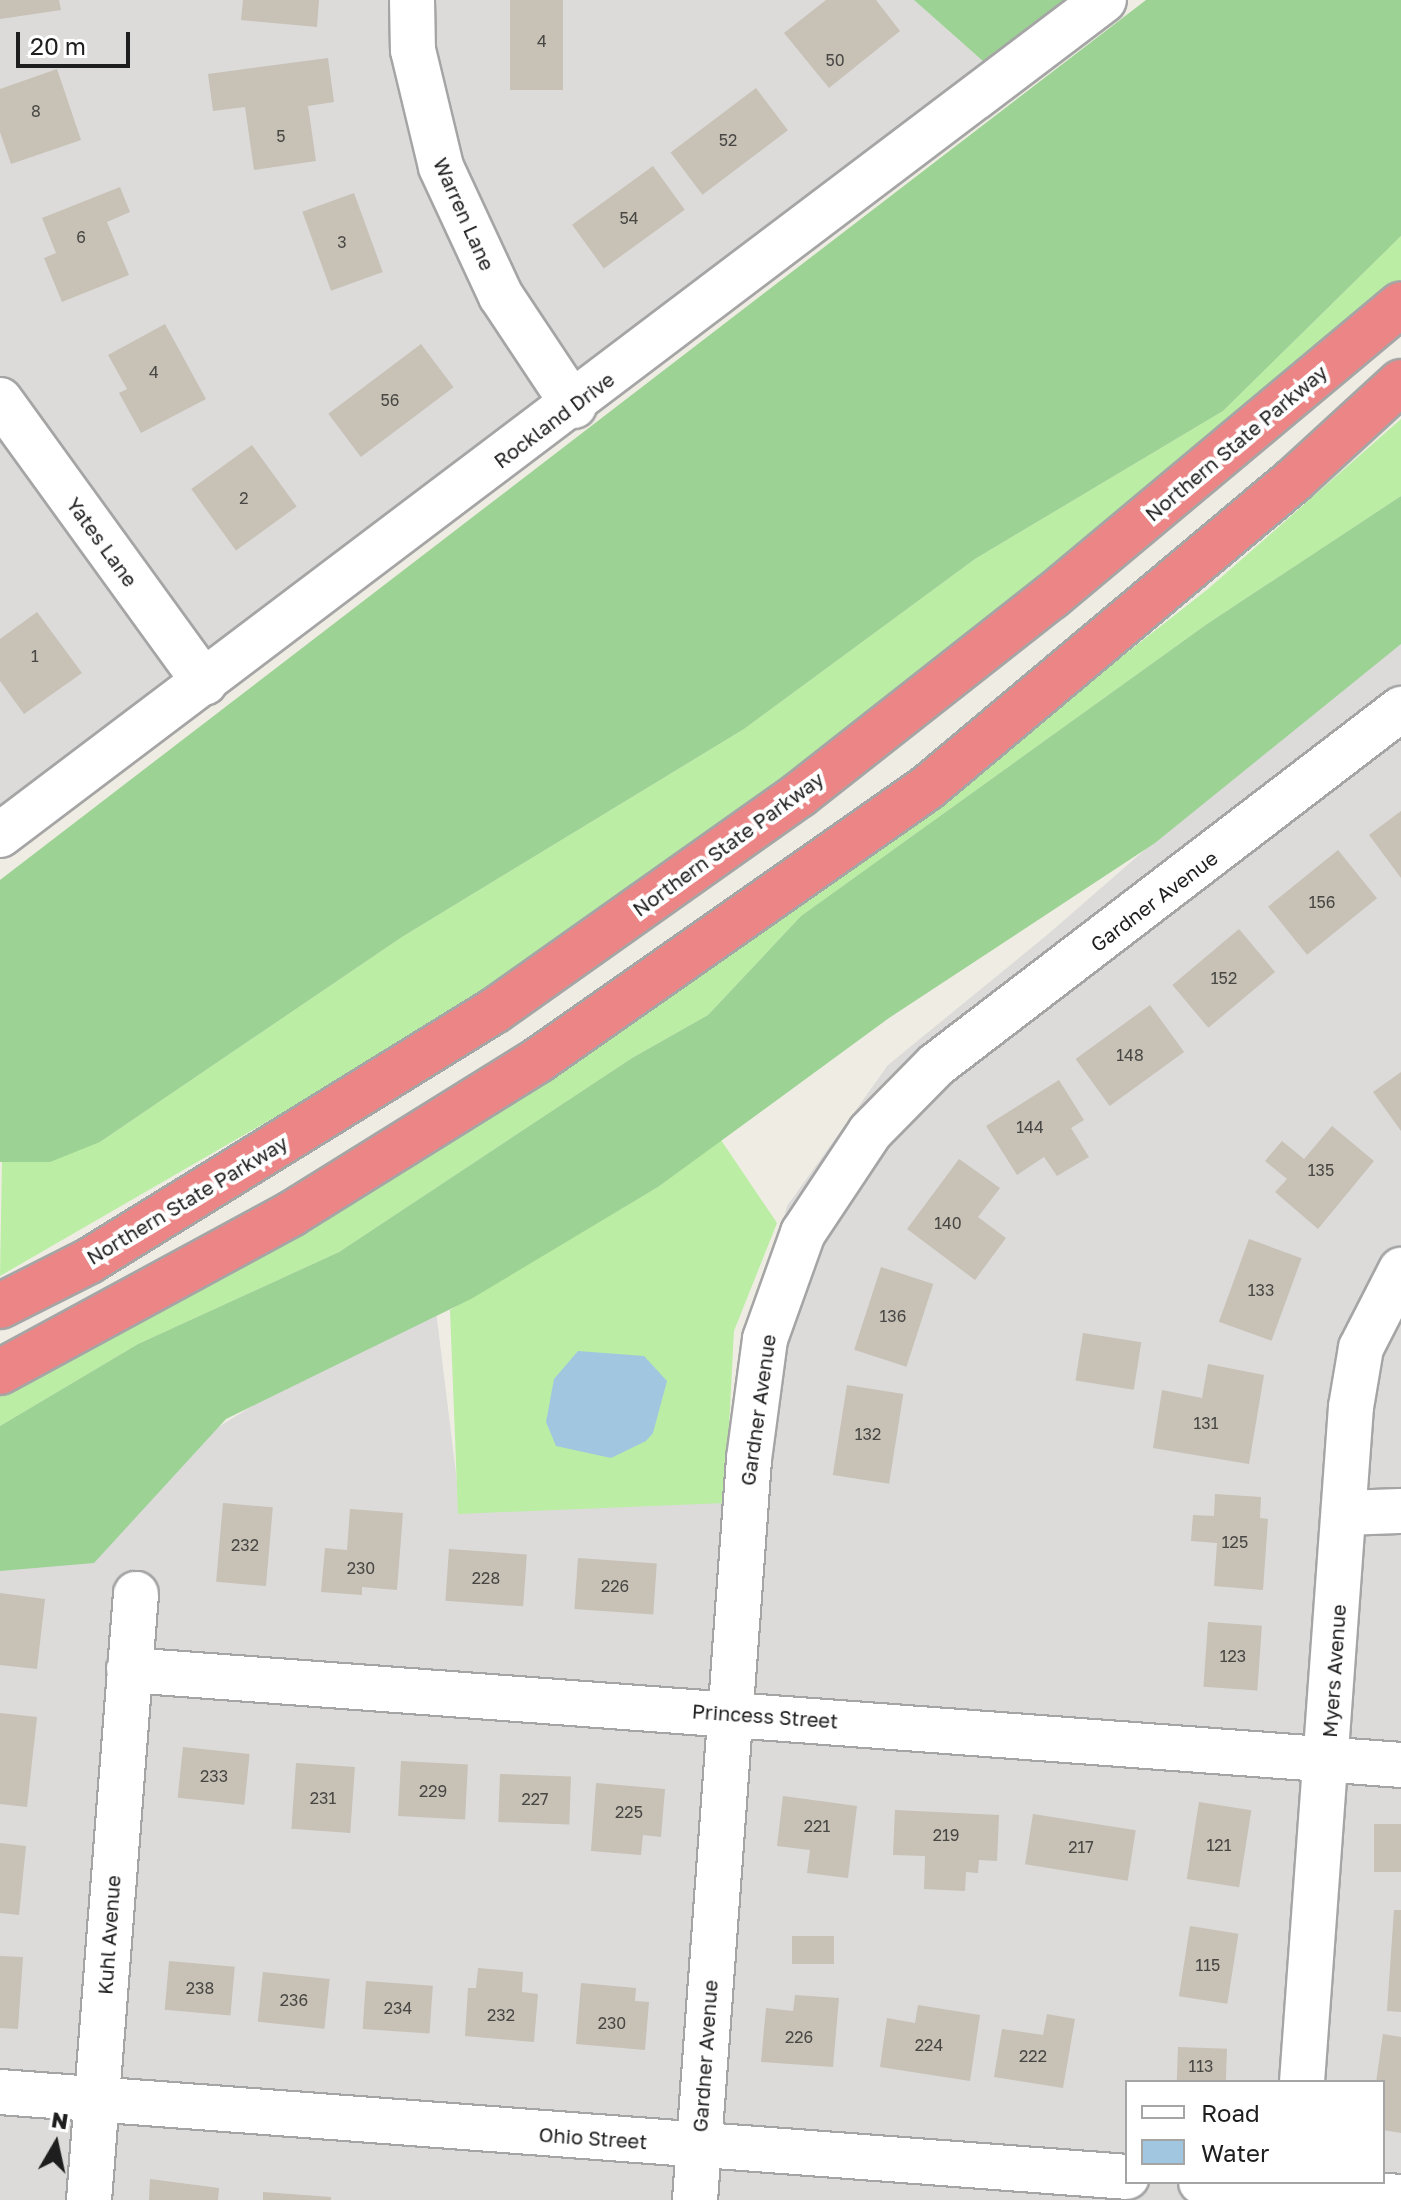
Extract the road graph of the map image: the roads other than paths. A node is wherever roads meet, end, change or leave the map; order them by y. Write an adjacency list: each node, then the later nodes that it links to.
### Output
1 (412, 0): 6 (street, Warren Lane)
2 (1104, 0): 6 (street, Rockland Drive)
3 (1401, 304): 11 (highway, Northern State Parkway)
4 (1401, 382): 12 (highway)
5 (0, 400): 7 (street, Yates Lane)
6 (574, 406): 7 (street, Rockland Drive)
7 (205, 683): 9 (street, Rockland Drive)
8 (1401, 709): 17 (street, Gardner Avenue)
9 (0, 835)
10 (1401, 1270): 14 (street, Myers Avenue)
11 (0, 1306)
12 (0, 1372)
13 (1401, 1511): 14 (street)
14 (1346, 1513): 18 (street, Myers Avenue)
15 (136, 1594): 16 (street, Kuhl Avenue)
16 (129, 1670): 17 (street, Princess Street); 22 (street, Kuhl Avenue)
17 (731, 1713): 18 (street, Princess Street); 23 (street, Gardner Avenue)
18 (1327, 1759): 19 (street, Princess Street); 20 (street, Myers Avenue)
19 (1401, 1765)
20 (1302, 2080)
21 (0, 2092): 22 (street, Ohio Street)
22 (78, 2100): 23 (street, Ohio Street); 28 (street, Kuhl Avenue)
23 (699, 2146): 24 (street, Ohio Street); 29 (street, Gardner Avenue)
24 (1125, 2177)
25 (1224, 2184): 26 (street)
26 (1294, 2190): 27 (street)
27 (1401, 2197)
28 (89, 2200)
29 (695, 2200)

